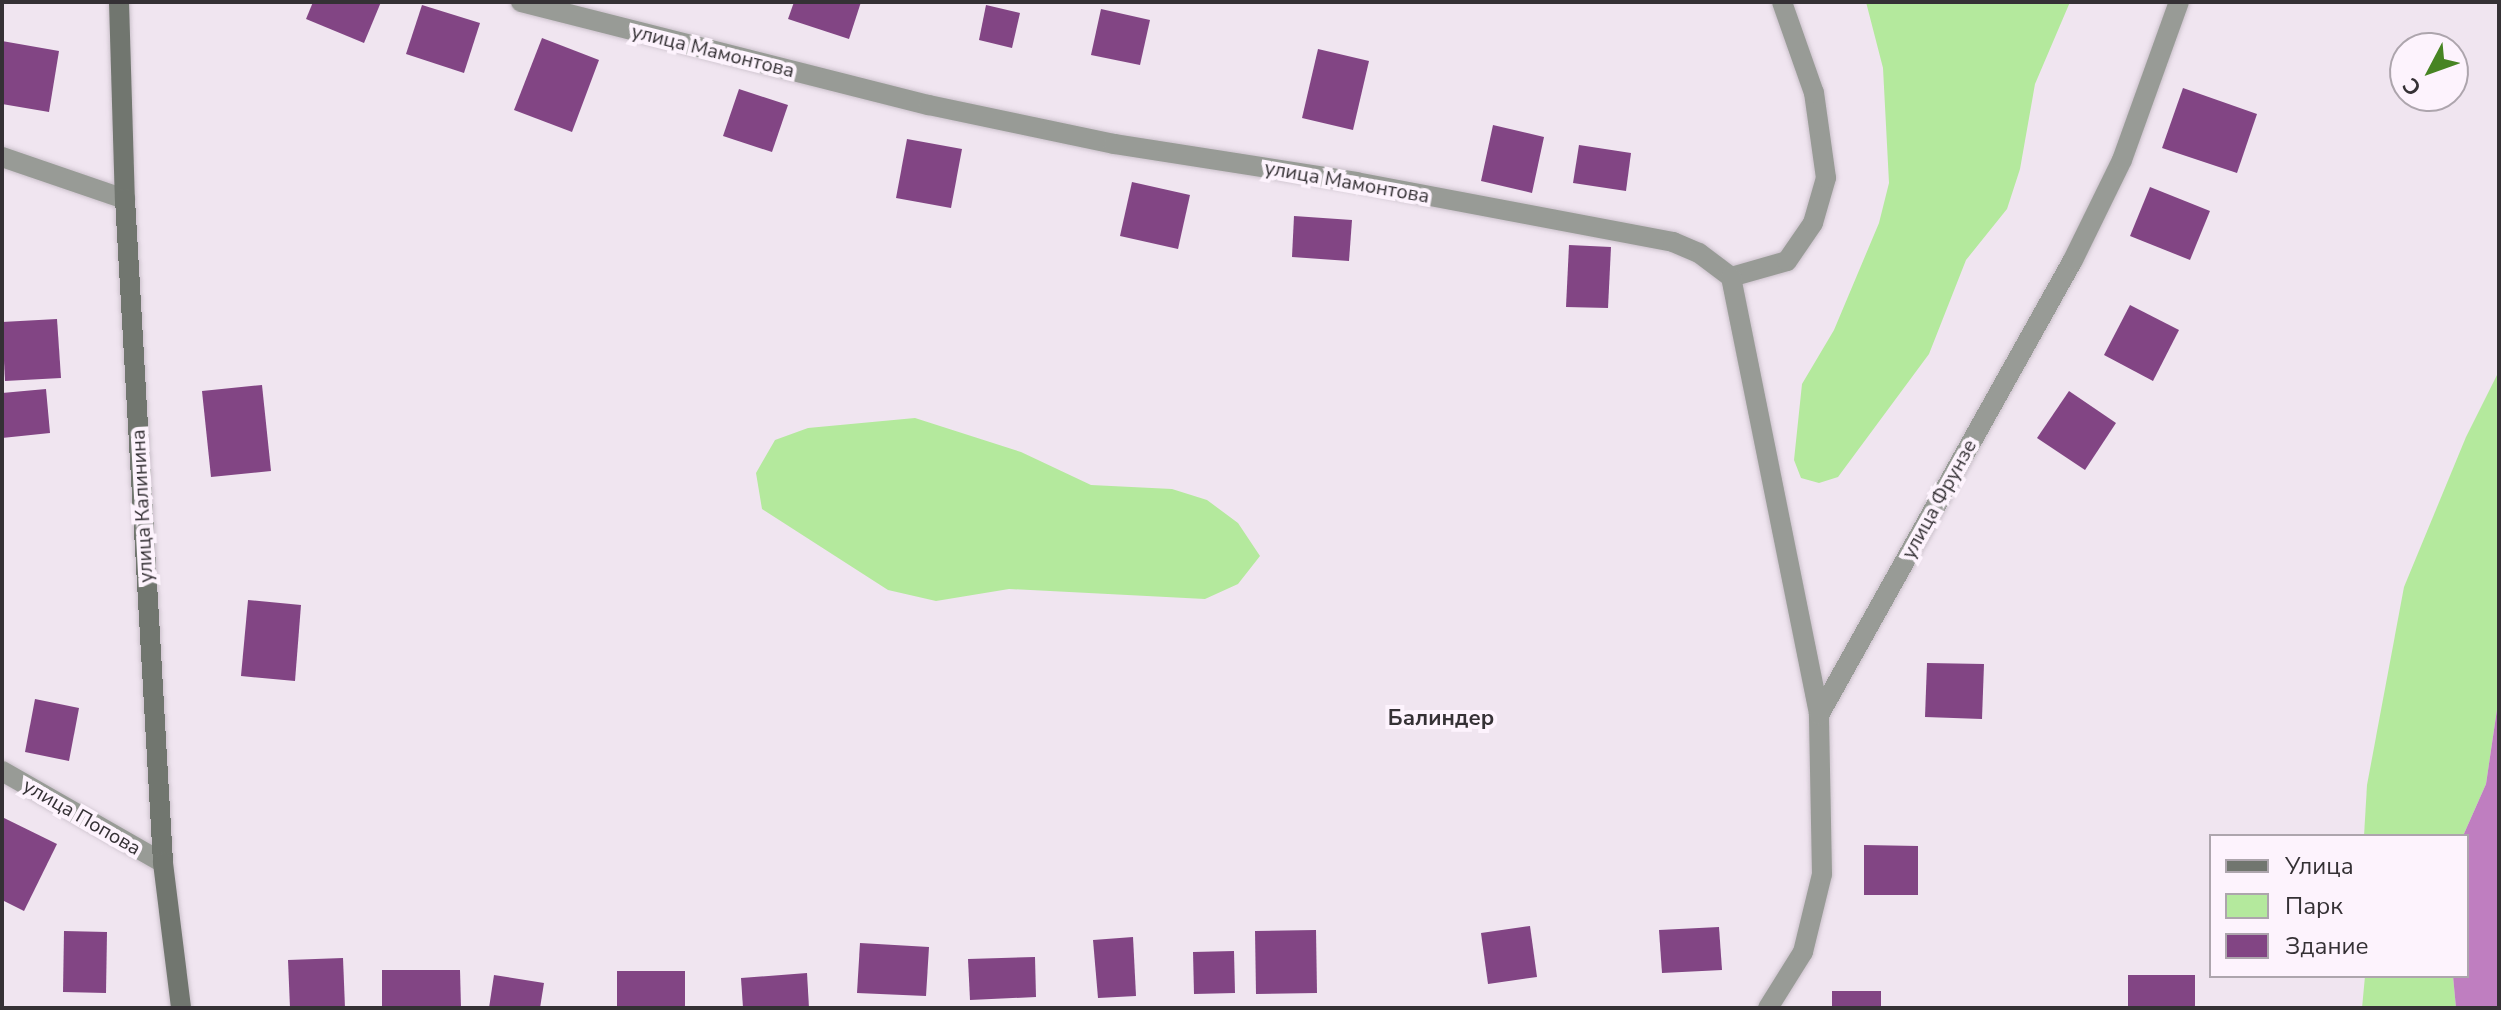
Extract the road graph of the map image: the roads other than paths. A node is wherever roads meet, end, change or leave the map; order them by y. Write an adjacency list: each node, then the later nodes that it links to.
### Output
1 (119, 2): 6 (street, улица Калинина)
2 (521, 2): 7 (street, улица Мамонтова)
3 (1782, 2): 7 (street)
4 (2179, 2): 8 (street, улица Фрунзе)
5 (2, 157): 6 (street)
6 (125, 199): 10 (street, улица Калинина)
7 (1731, 277): 8 (street)
8 (1819, 715): 12 (street)
9 (2, 771): 10 (street, улица Попова)
10 (163, 863): 11 (street, улица Калинина)
11 (181, 1008)
12 (1768, 1008)

